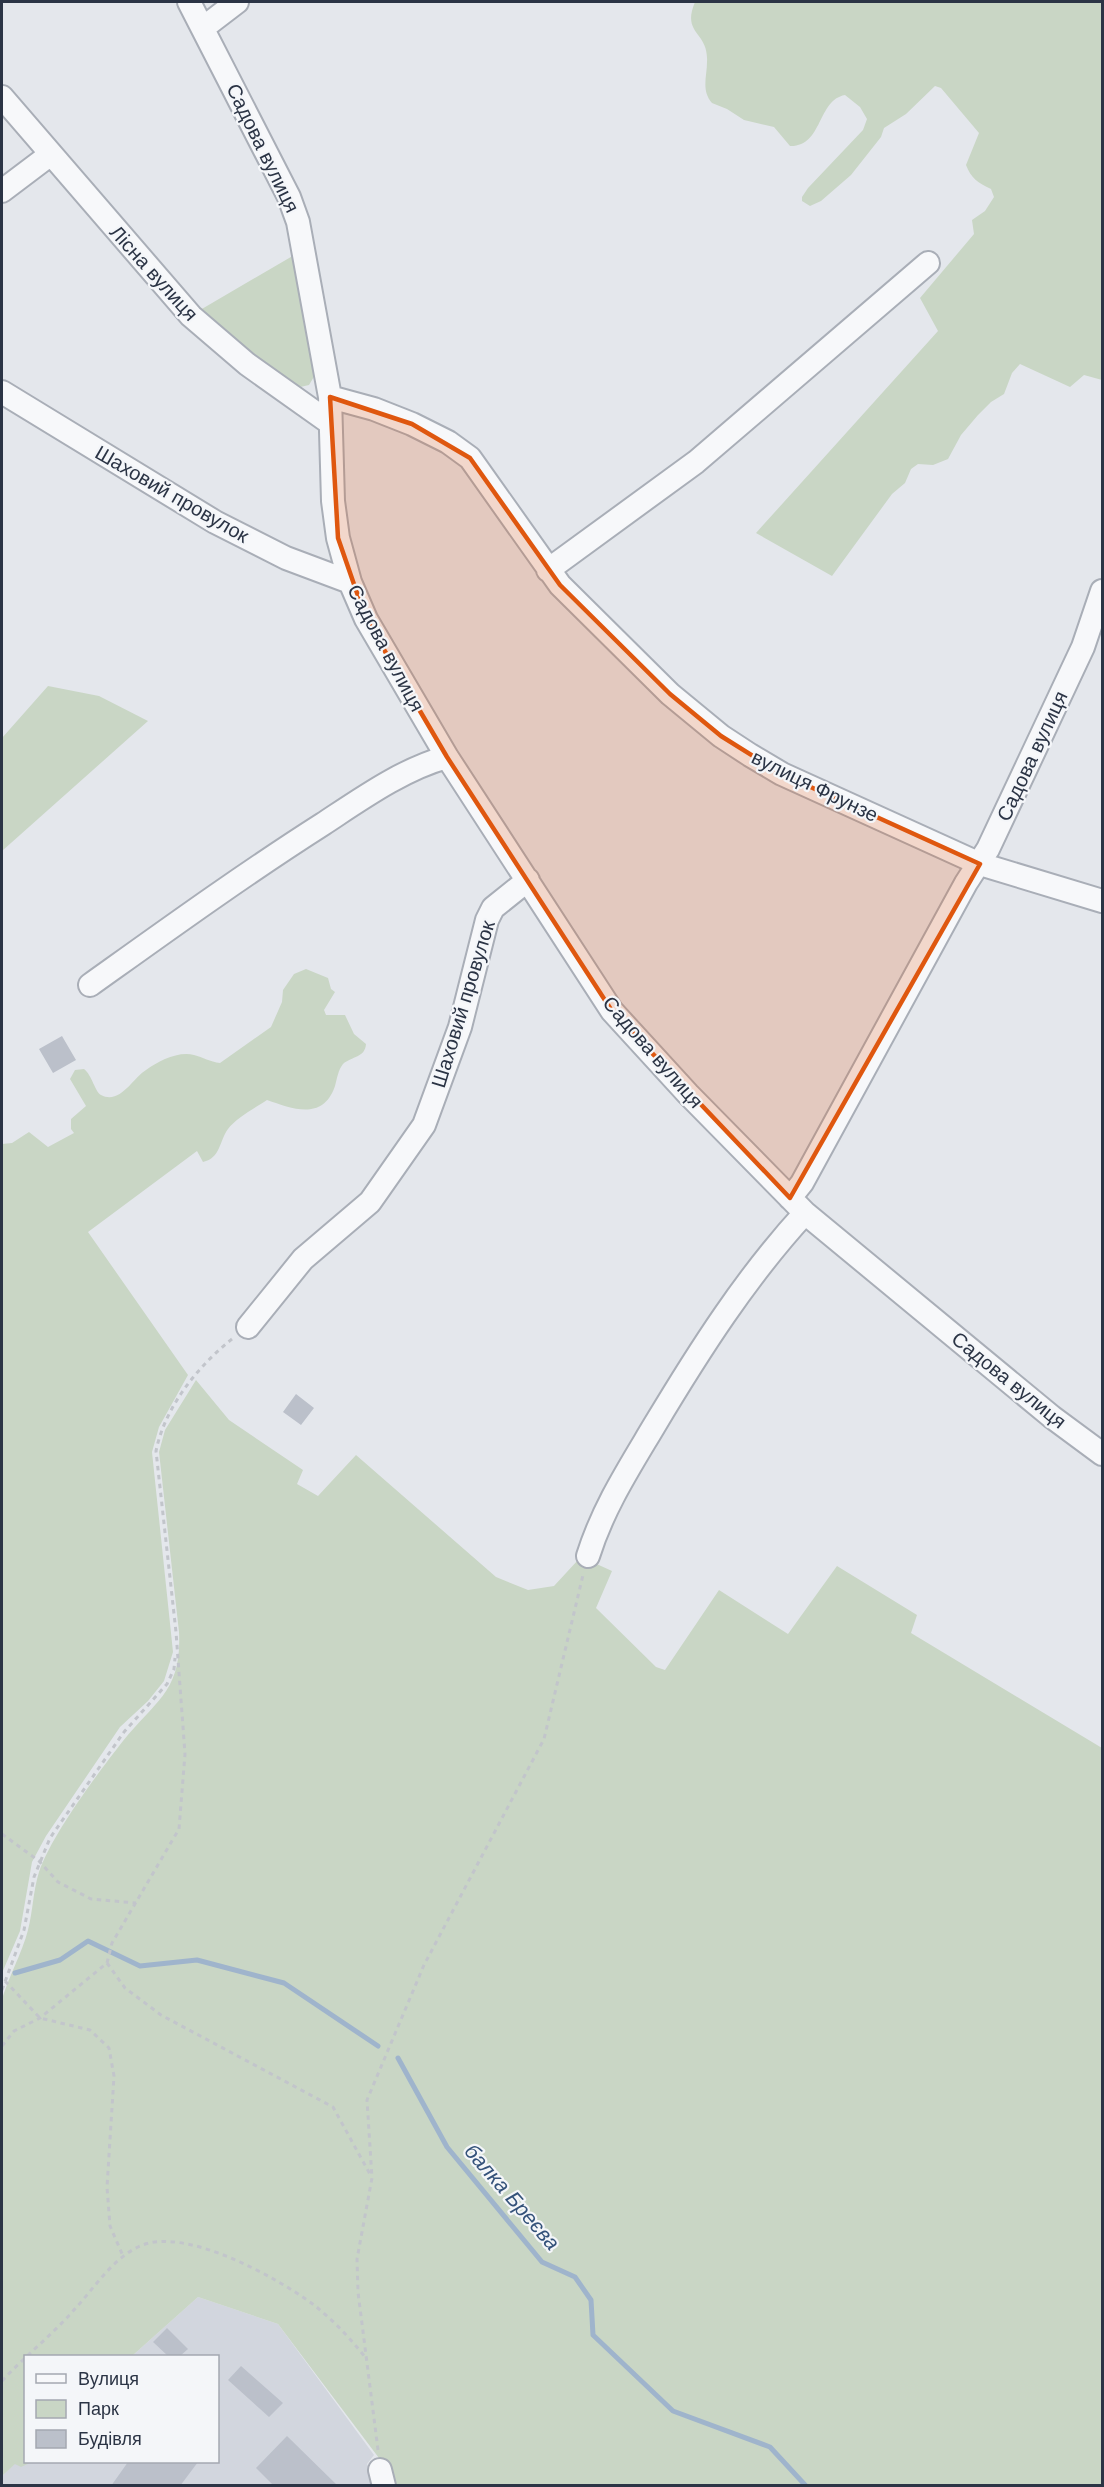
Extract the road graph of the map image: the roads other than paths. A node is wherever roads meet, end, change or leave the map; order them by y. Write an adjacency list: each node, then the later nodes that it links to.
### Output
1 (189, 2): 3 (street, Садова вулиця)
2 (237, 2): 3 (street)
3 (203, 28): 9 (street, Садова вулиця)
4 (2, 97): 5 (street, Лісна вулиця)
5 (51, 154): 6 (street); 10 (street, Лісна вулиця)
6 (2, 191)
7 (928, 264): 11 (street)
8 (2, 392): 12 (street, Шаховий провулок)
9 (330, 397): 10 (street, Садова вулиця); 11 (street, вулиця Фрунзе)
10 (330, 423): 12 (street, Садова вулиця)
11 (548, 570): 15 (street, вулиця Фрунзе)
12 (350, 582): 14 (street, Садова вулиця)
13 (1102, 591): 15 (street, Садова вулиця)
14 (447, 757): 16 (street, Садова вулиця); 18 (street)
15 (980, 864): 17 (street, вулиця Фрунзе); 19 (street, Садова вулиця)
16 (528, 880): 19 (street, Садова вулиця); 20 (street, Шаховий провулок)
17 (1102, 901)
18 (90, 985)
19 (798, 1205): 21 (street, Садова вулиця); 22 (street, Садова вулиця)
20 (248, 1327)
21 (1102, 1454)
22 (588, 1556)

